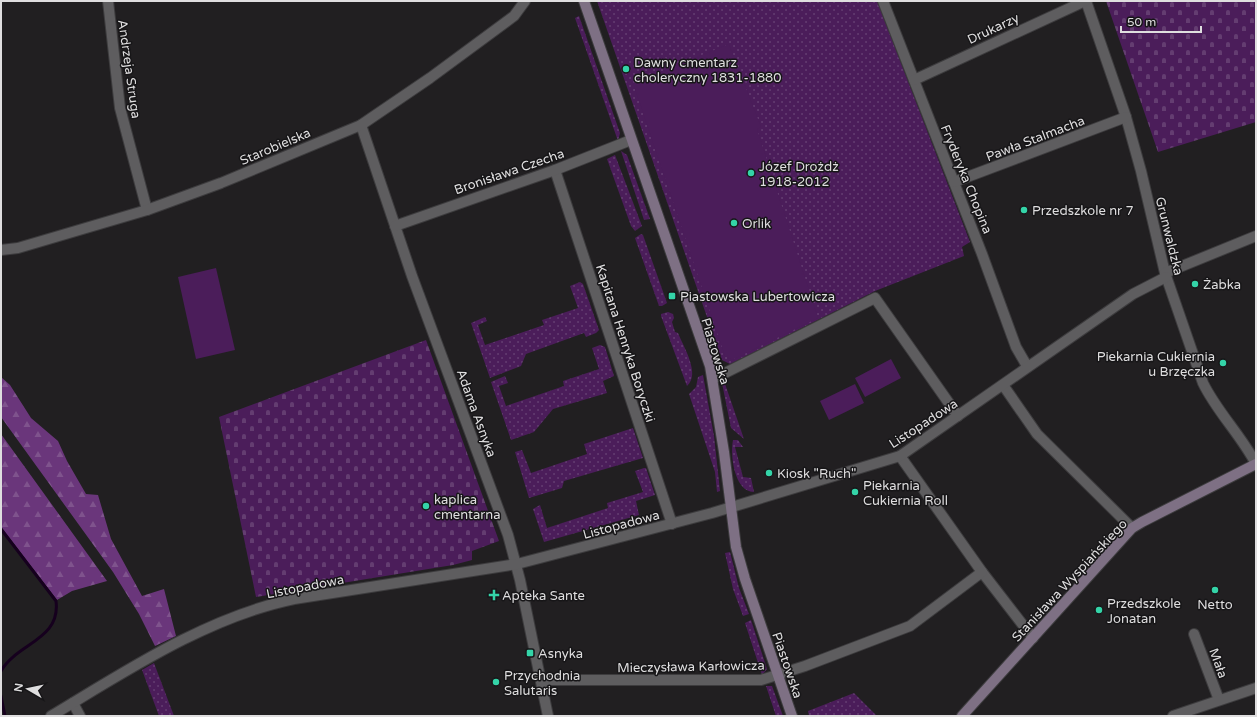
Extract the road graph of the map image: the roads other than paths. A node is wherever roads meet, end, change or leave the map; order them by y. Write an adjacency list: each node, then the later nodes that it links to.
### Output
1 (108, 1): 12 (street, Andrzeja Struga)
2 (525, 1): 8 (street, Starobielska)
3 (584, 1): 9 (street, Piastowska)
4 (883, 1): 6 (street, Fryderyka Chopina)
5 (1085, 1): 6 (street, Drukarzy); 7 (street, Grunwaldzka)
6 (914, 80): 11 (street, Fryderyka Chopina)
7 (1126, 117): 11 (street, Pawła Stalmacha); 16 (street, Grunwaldzka)
8 (361, 125): 12 (street, Starobielska); 13 (street, Adama Asnyka)
9 (631, 140): 10 (street, Bronisława Czecha); 18 (street, Piastowska)
10 (555, 170): 13 (street, Bronisława Czecha); 24 (street, Kapitana Henryka Boryczki)
11 (954, 182): 17 (street, Fryderyka Chopina)
12 (147, 210): 15 (street, Starobielska)
13 (395, 226): 26 (street, Adama Asnyka)
14 (1256, 236): 16 (street, Listopadowa)
15 (1, 250)
16 (1166, 275): 17 (street, Listopadowa); 22 (street, Grunwaldzka)
17 (1027, 366): 19 (street, Listopadowa)
18 (713, 379): 20 (street); 23 (street, Piastowska)
19 (1003, 385): 20 (street, Listopadowa); 25 (street)
20 (958, 416): 21 (street, Listopadowa)
21 (900, 456): 23 (street, Listopadowa); 27 (street)
22 (1256, 464): 25 (street, Stanisława Wyspiańskiego)
23 (730, 508): 24 (street, Listopadowa); 30 (street, Piastowska)
24 (672, 524): 26 (street, Listopadowa)
25 (1132, 528): 29 (street, Stanisława Wyspiańskiego)
26 (516, 564): 31 (street, Adama Asnyka); 34 (street, Listopadowa)
27 (982, 572): 29 (street); 30 (street, Mieczysława Karłowicza)
28 (1194, 634): 33 (street, Mała)
29 (1033, 638): 39 (street, Stanisława Wyspiańskiego)
30 (777, 676): 31 (street, Mieczysława Karłowicza); 38 (street, Piastowska)
31 (541, 680): 37 (street, Adama Asnyka)
32 (1256, 688): 33 (street)
33 (1219, 700): 40 (street)
34 (73, 703): 35 (street, Listopadowa); 36 (street)
35 (51, 716)
36 (80, 716)
37 (548, 716)
38 (792, 716)
39 (962, 716)
40 (1173, 716)

